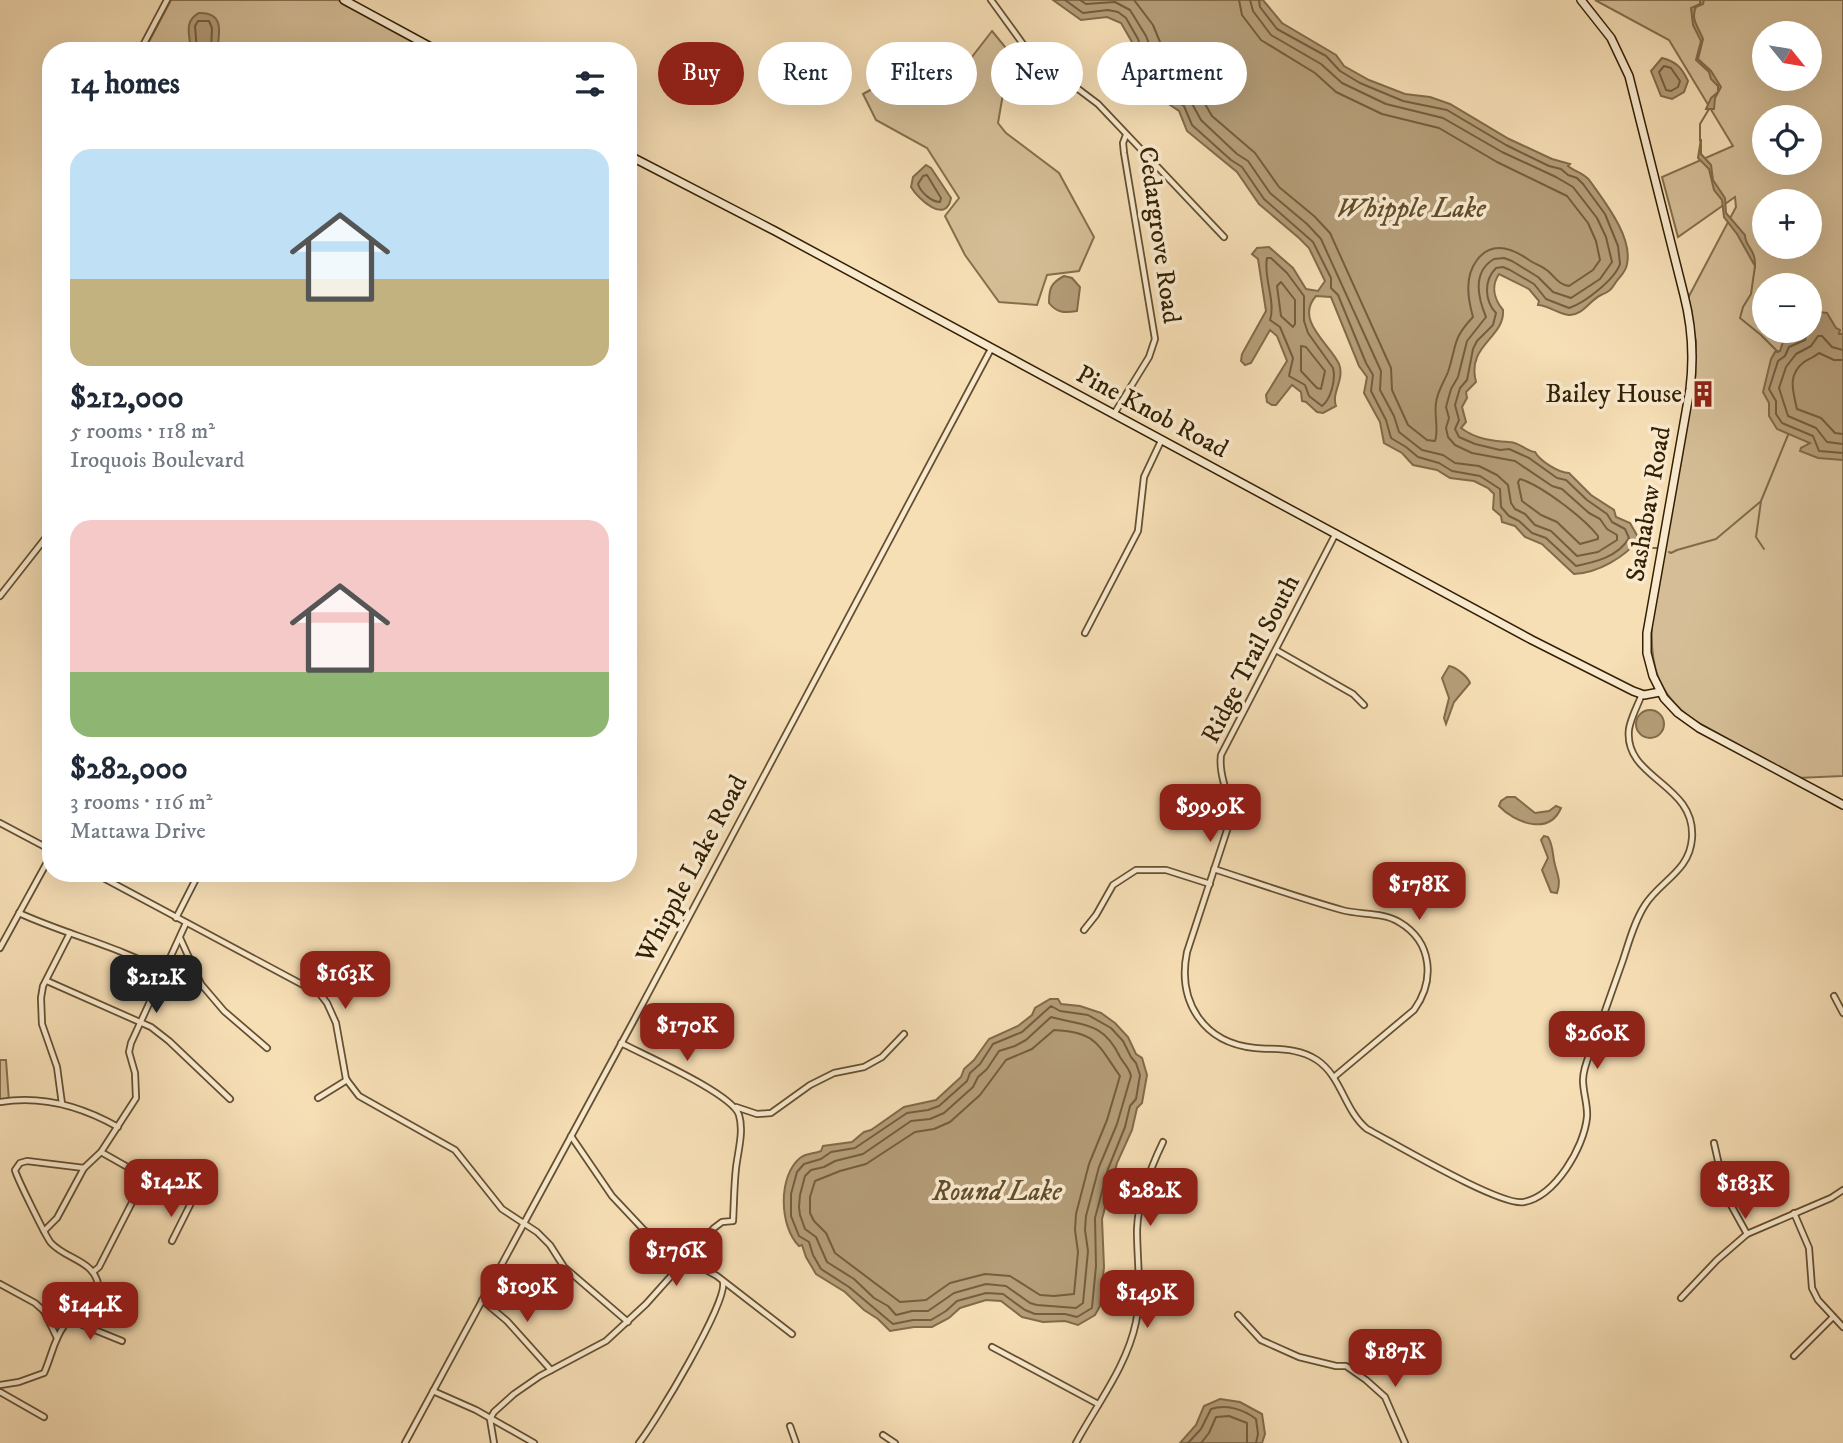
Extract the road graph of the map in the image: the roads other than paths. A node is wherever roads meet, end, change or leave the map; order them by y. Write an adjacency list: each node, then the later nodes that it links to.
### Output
1 (167, 0): 5 (street)
2 (344, 0): 6 (street)
3 (991, 0): 7 (street)
4 (1581, 0): 18 (street, Sashabaw Road)
5 (145, 42)
6 (421, 42)
7 (1126, 135): 9 (street); 11 (street, Cedargrove Road)
8 (637, 160): 10 (street, Pine Knob Road)
9 (1224, 237)
10 (990, 349): 11 (street, Pine Knob Road); 42 (street, Whipple Lake Road)
11 (1114, 415): 12 (street, Pine Knob Road)
12 (1161, 441): 13 (street, Pine Knob Road); 16 (street)
13 (1336, 533): 17 (street, Ridge Trail South); 19 (street, Pine Knob Road)
14 (42, 542): 15 (street)
15 (0, 596)
16 (1085, 634)
17 (1276, 650): 20 (street); 25 (street, Ridge Trail South)
18 (1660, 692): 19 (street); 21 (street, Sashabaw Road)
19 (1642, 694): 44 (street)
20 (1364, 705)
21 (1843, 805)
22 (0, 823): 23 (street)
23 (42, 847)
24 (42, 869): 29 (street)
25 (1214, 869): 28 (street, Ridge Trail South); 44 (street)
26 (110, 882): 30 (street)
27 (194, 882): 30 (street)
28 (1209, 884): 32 (street); 44 (street, Ridge Trail South)
29 (19, 913): 33 (street); 35 (street)
30 (176, 918): 31 (street)
31 (186, 923): 34 (street); 45 (street)
32 (1084, 930)
33 (70, 933): 36 (street); 37 (street)
34 (180, 937): 36 (street); 43 (street)
35 (0, 948)
36 (164, 972): 40 (street)
37 (47, 981): 40 (street); 49 (street)
38 (1833, 996): 39 (street)
39 (1843, 1013)
40 (140, 1022): 47 (street); 51 (street)
41 (904, 1034): 50 (street)
42 (621, 1043): 50 (street); 52 (street, Whipple Lake Road)
43 (267, 1048)
44 (1334, 1077)
45 (347, 1080): 46 (street); 60 (street)
46 (318, 1098)
47 (230, 1099)
48 (0, 1102): 49 (street)
49 (62, 1104): 51 (street)
50 (735, 1107): 64 (street)
51 (118, 1127): 55 (street)
52 (571, 1136): 60 (street, Whipple Lake Road); 64 (street)
53 (1163, 1142): 85 (street)
54 (1714, 1143): 62 (street)
55 (101, 1152): 56 (street); 57 (street)
56 (84, 1168): 61 (street); 61 (street)
57 (145, 1177): 63 (street); 65 (street)
58 (1843, 1190): 59 (street)
59 (1794, 1213): 62 (street); 73 (street)
60 (522, 1224): 69 (street, Whipple Lake Road); 74 (street)
61 (44, 1231): 65 (street)
62 (1747, 1234): 68 (street)
63 (172, 1241)
64 (687, 1258): 66 (street); 74 (street)
65 (93, 1272): 72 (street)
66 (723, 1281): 76 (street); 93 (street)
67 (0, 1284): 70 (street)
68 (1681, 1298)
69 (482, 1300): 81 (street); 83 (street, Whipple Lake Road)
70 (44, 1311): 72 (street); 77 (street)
71 (1238, 1315): 97 (street)
72 (72, 1317): 77 (street); 78 (street)
73 (1833, 1317): 75 (street); 80 (street)
74 (628, 1322): 81 (street)
75 (1843, 1327)
76 (792, 1334)
77 (57, 1338): 82 (street)
78 (122, 1341)
79 (992, 1347): 85 (street)
80 (1794, 1356)
81 (551, 1370): 87 (street)
82 (0, 1385)
83 (433, 1391): 87 (street); 90 (street, Whipple Lake Road)
84 (0, 1392): 86 (street)
85 (1098, 1404): 96 (street)
86 (44, 1417)
87 (491, 1419): 91 (street); 92 (street)
88 (790, 1426): 94 (street)
89 (883, 1434): 95 (street)
90 (405, 1443)
91 (494, 1443)
92 (534, 1443)
93 (639, 1443)
94 (796, 1443)
95 (895, 1443)
96 (1076, 1443)
97 (1405, 1443)

